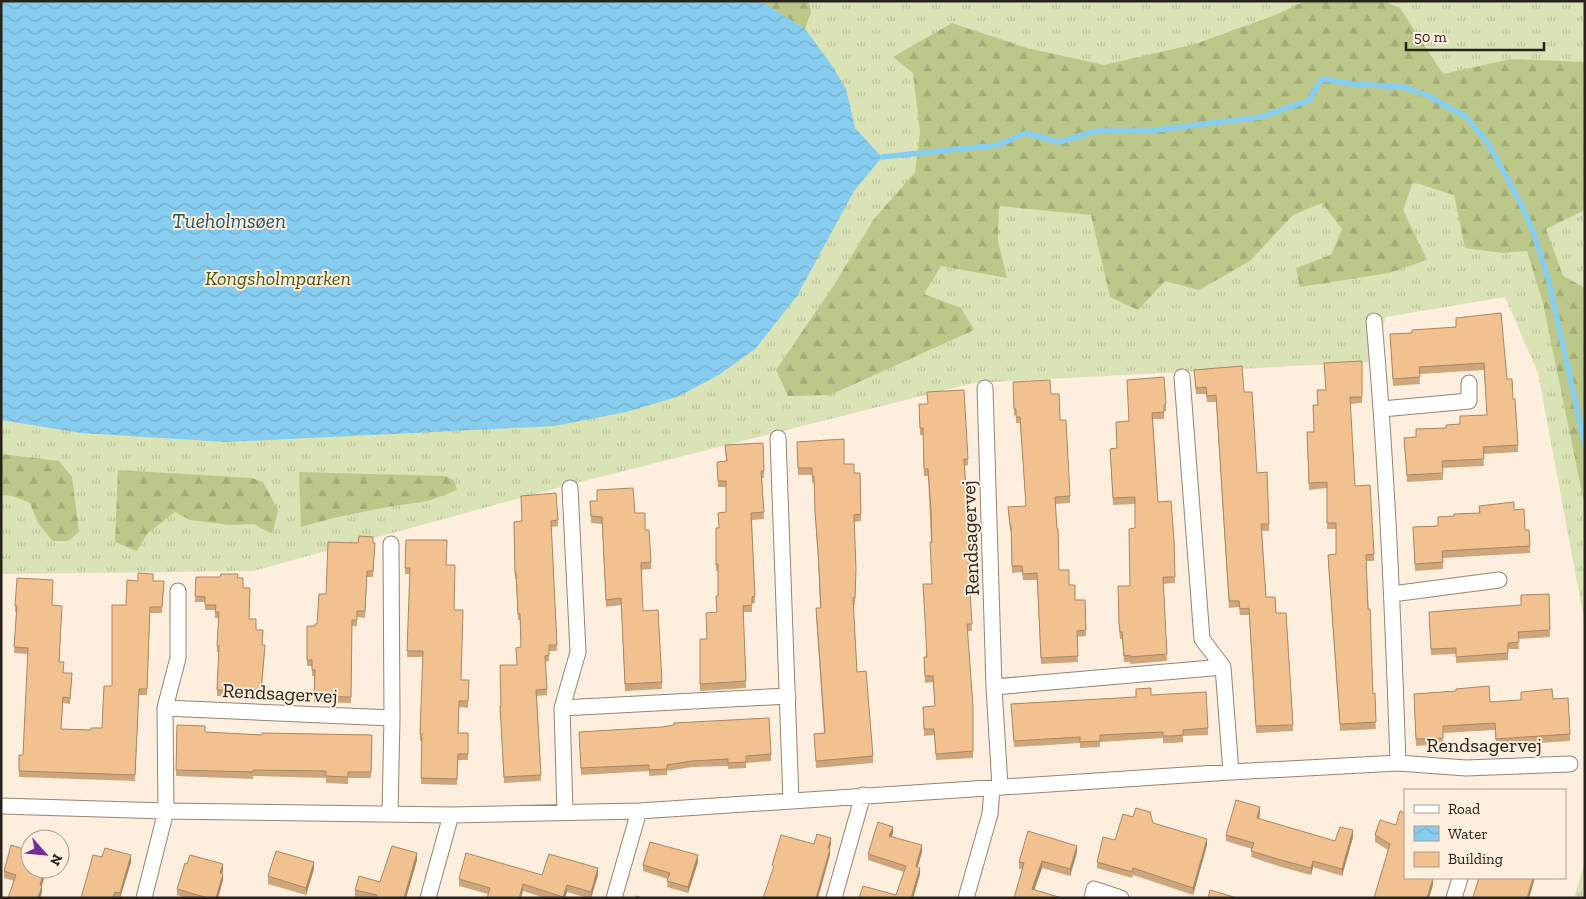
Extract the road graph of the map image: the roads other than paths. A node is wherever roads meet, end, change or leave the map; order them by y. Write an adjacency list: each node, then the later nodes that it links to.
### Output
1 (1374, 321): 5 (street, Rendsagervej)
2 (1182, 377): 12 (street)
3 (1469, 383): 5 (street)
4 (985, 388): 13 (street, Rendsagervej)
5 (1382, 410): 11 (street, Rendsagervej)
6 (778, 438): 14 (street)
7 (570, 488): 16 (street)
8 (391, 544): 17 (street)
9 (1499, 580): 11 (street)
10 (178, 592): 15 (street)
11 (1392, 594): 18 (street, Rendsagervej)
12 (1223, 667): 13 (street); 20 (street)
13 (994, 687): 21 (street, Rendsagervej)
14 (788, 696): 16 (street); 23 (street)
15 (165, 708): 17 (street, Rendsagervej); 25 (street)
16 (562, 708): 27 (street)
17 (392, 718): 28 (street)
18 (1398, 763): 19 (street, Rendsagervej); 20 (street, Rendsagervej)
19 (1570, 764)
20 (1232, 772): 21 (street, Rendsagervej)
21 (996, 788): 22 (street, Rendsagervej); 35 (street)
22 (863, 795): 23 (street, Rendsagervej); 34 (street)
23 (791, 801): 26 (street, Rendsagervej)
24 (1, 806): 25 (street, Rendsagervej)
25 (166, 810): 28 (street, Rendsagervej); 31 (street)
26 (639, 811): 27 (street, Rendsagervej); 33 (street)
27 (565, 812): 29 (street, Rendsagervej)
28 (390, 814): 29 (street, Rendsagervej)
29 (451, 815): 32 (street)
30 (1460, 879): 38 (street)
31 (144, 898)
32 (428, 898)
33 (614, 898)
34 (834, 898)
35 (966, 898)
36 (1092, 898): 37 (street)
37 (1121, 898)
38 (1454, 898)

